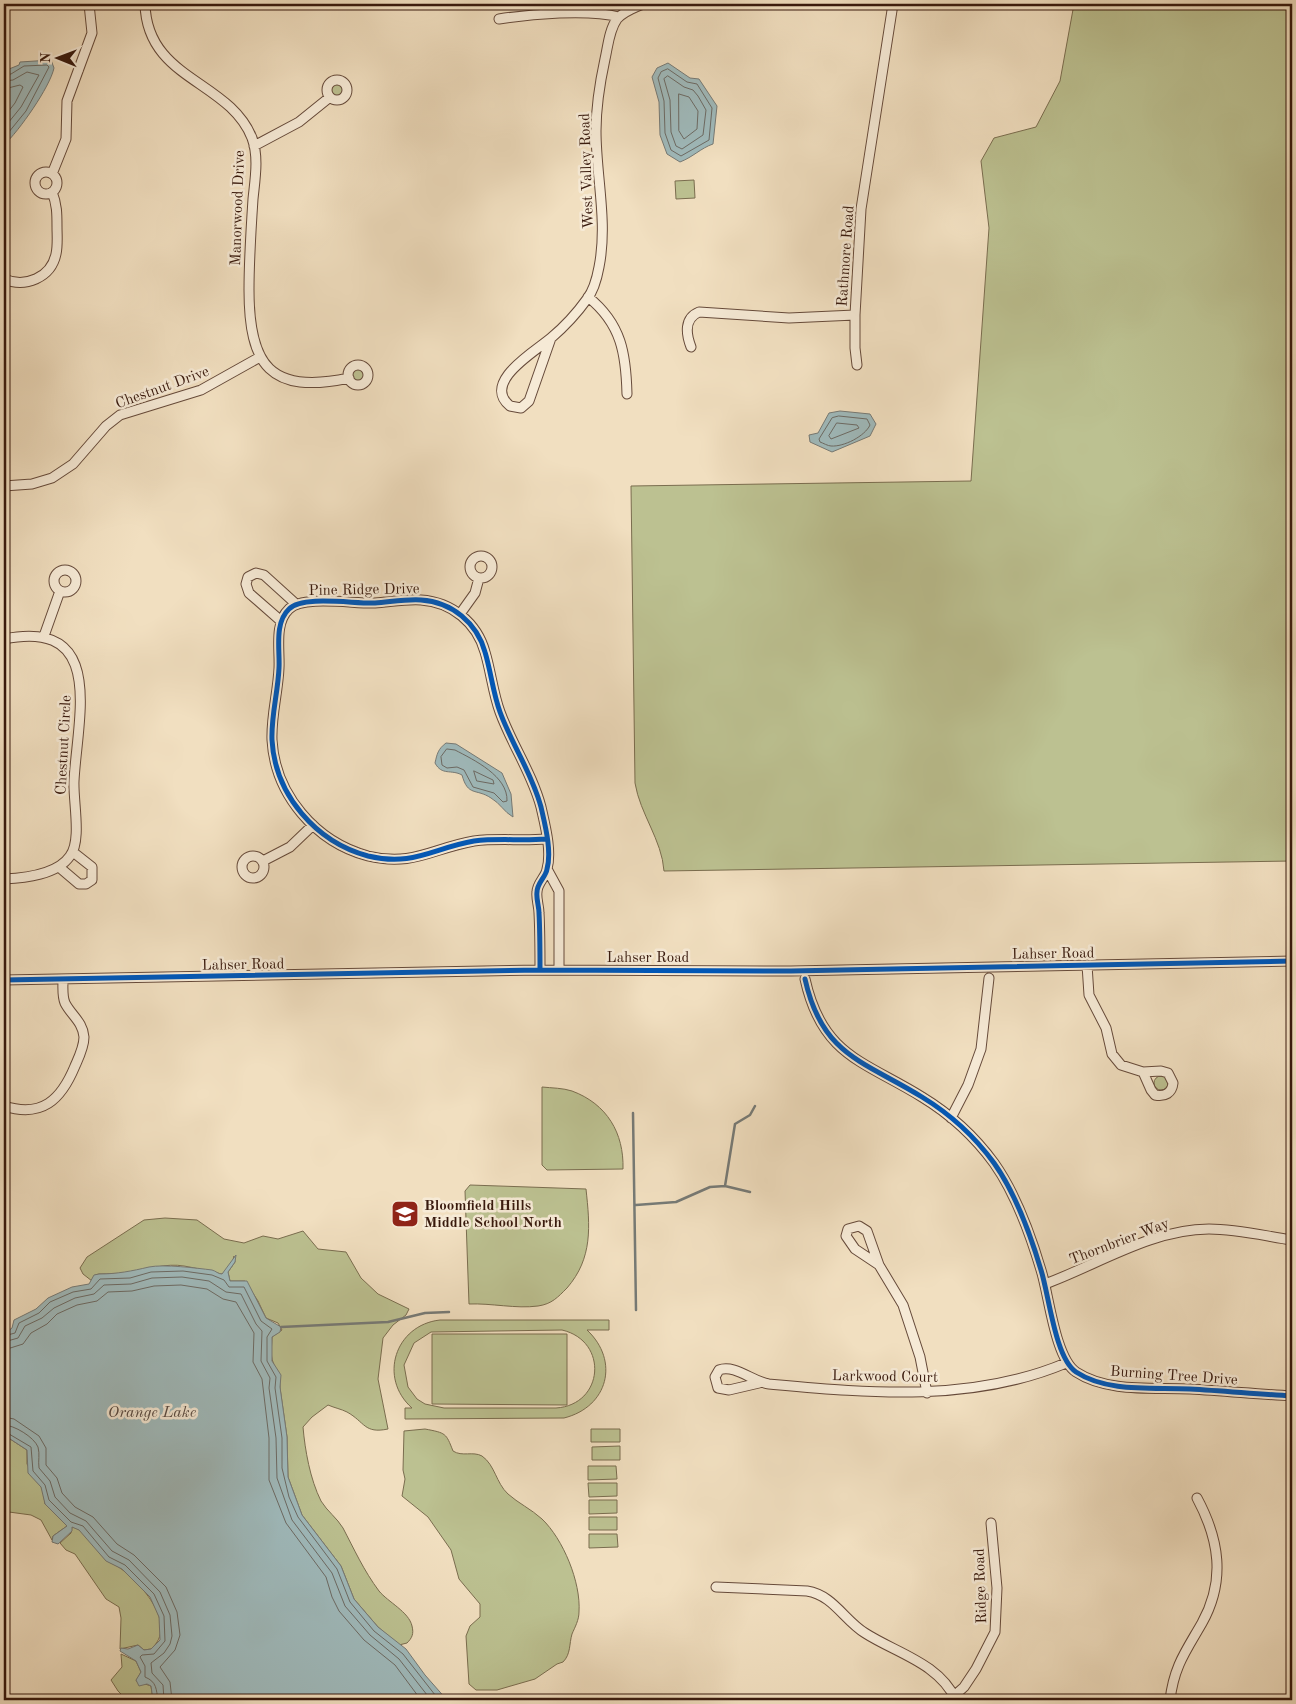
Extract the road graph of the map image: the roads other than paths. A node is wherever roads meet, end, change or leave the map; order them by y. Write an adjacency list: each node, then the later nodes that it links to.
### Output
1 (89, 4): 9 (street)
2 (145, 4): 8 (street, Manorwood Drive)
3 (643, 4): 5 (street)
4 (893, 4): 13 (street, Rathmore Road)
5 (619, 17): 6 (street); 12 (street, West Valley Road)
6 (499, 19)
7 (330, 97): 8 (street)
8 (254, 146): 16 (street, Manorwood Drive)
9 (52, 174): 10 (street); 10 (street)
10 (52, 192): 11 (street)
11 (4, 279)
12 (588, 297): 14 (street, West Valley Road); 19 (street)
13 (855, 314): 15 (street, Rathmore Road); 17 (street)
14 (551, 338): 14 (street, West Valley Road)
15 (691, 347)
16 (260, 357): 18 (street, Manorwood Drive); 20 (street, Chestnut Drive)
17 (857, 365)
18 (349, 378)
19 (627, 394)
20 (4, 486)
21 (479, 578): 24 (street)
22 (60, 591): 26 (street)
23 (296, 604): 24 (street, Pine Ridge Drive); 25 (street, Pine Ridge Drive); 25 (street, Pine Ridge Drive)
24 (460, 614): 29 (street, Pine Ridge Drive)
25 (281, 621): 28 (street)
26 (44, 636): 27 (street); 30 (street, Chestnut Circle)
27 (4, 639)
28 (313, 826): 29 (street); 31 (street)
29 (546, 839): 33 (street, Pine Ridge Drive)
30 (73, 852): 32 (street); 32 (street)
31 (263, 861)
32 (59, 867): 34 (street)
33 (548, 869): 37 (street, Pine Ridge Drive); 38 (street, Pine Ridge Drive)
34 (4, 879)
35 (1292, 962): 36 (street, Lahser Road)
36 (1087, 965): 38 (street, Lahser Road); 43 (street)
37 (540, 970): 38 (street, Lahser Road); 42 (street, Lahser Road)
38 (559, 970)
39 (989, 978): 45 (street)
40 (805, 979): 45 (street)
41 (4, 980): 42 (street, Lahser Road)
42 (63, 980): 44 (street)
43 (1143, 1072)
44 (4, 1106)
45 (951, 1118): 48 (street)
46 (1292, 1240): 48 (street, Thornbrier Way)
47 (879, 1265): 51 (street)
48 (1046, 1284): 49 (street)
49 (1066, 1363): 51 (street, Larkwood Court); 52 (street, Burning Tree Drive)
50 (759, 1383): 51 (street, Larkwood Court)
51 (927, 1393)
52 (1292, 1396)
53 (1197, 1498): 57 (street)
54 (991, 1523): 56 (street, Ridge Road)
55 (716, 1587): 56 (street)
56 (955, 1698)
57 (1170, 1700)

